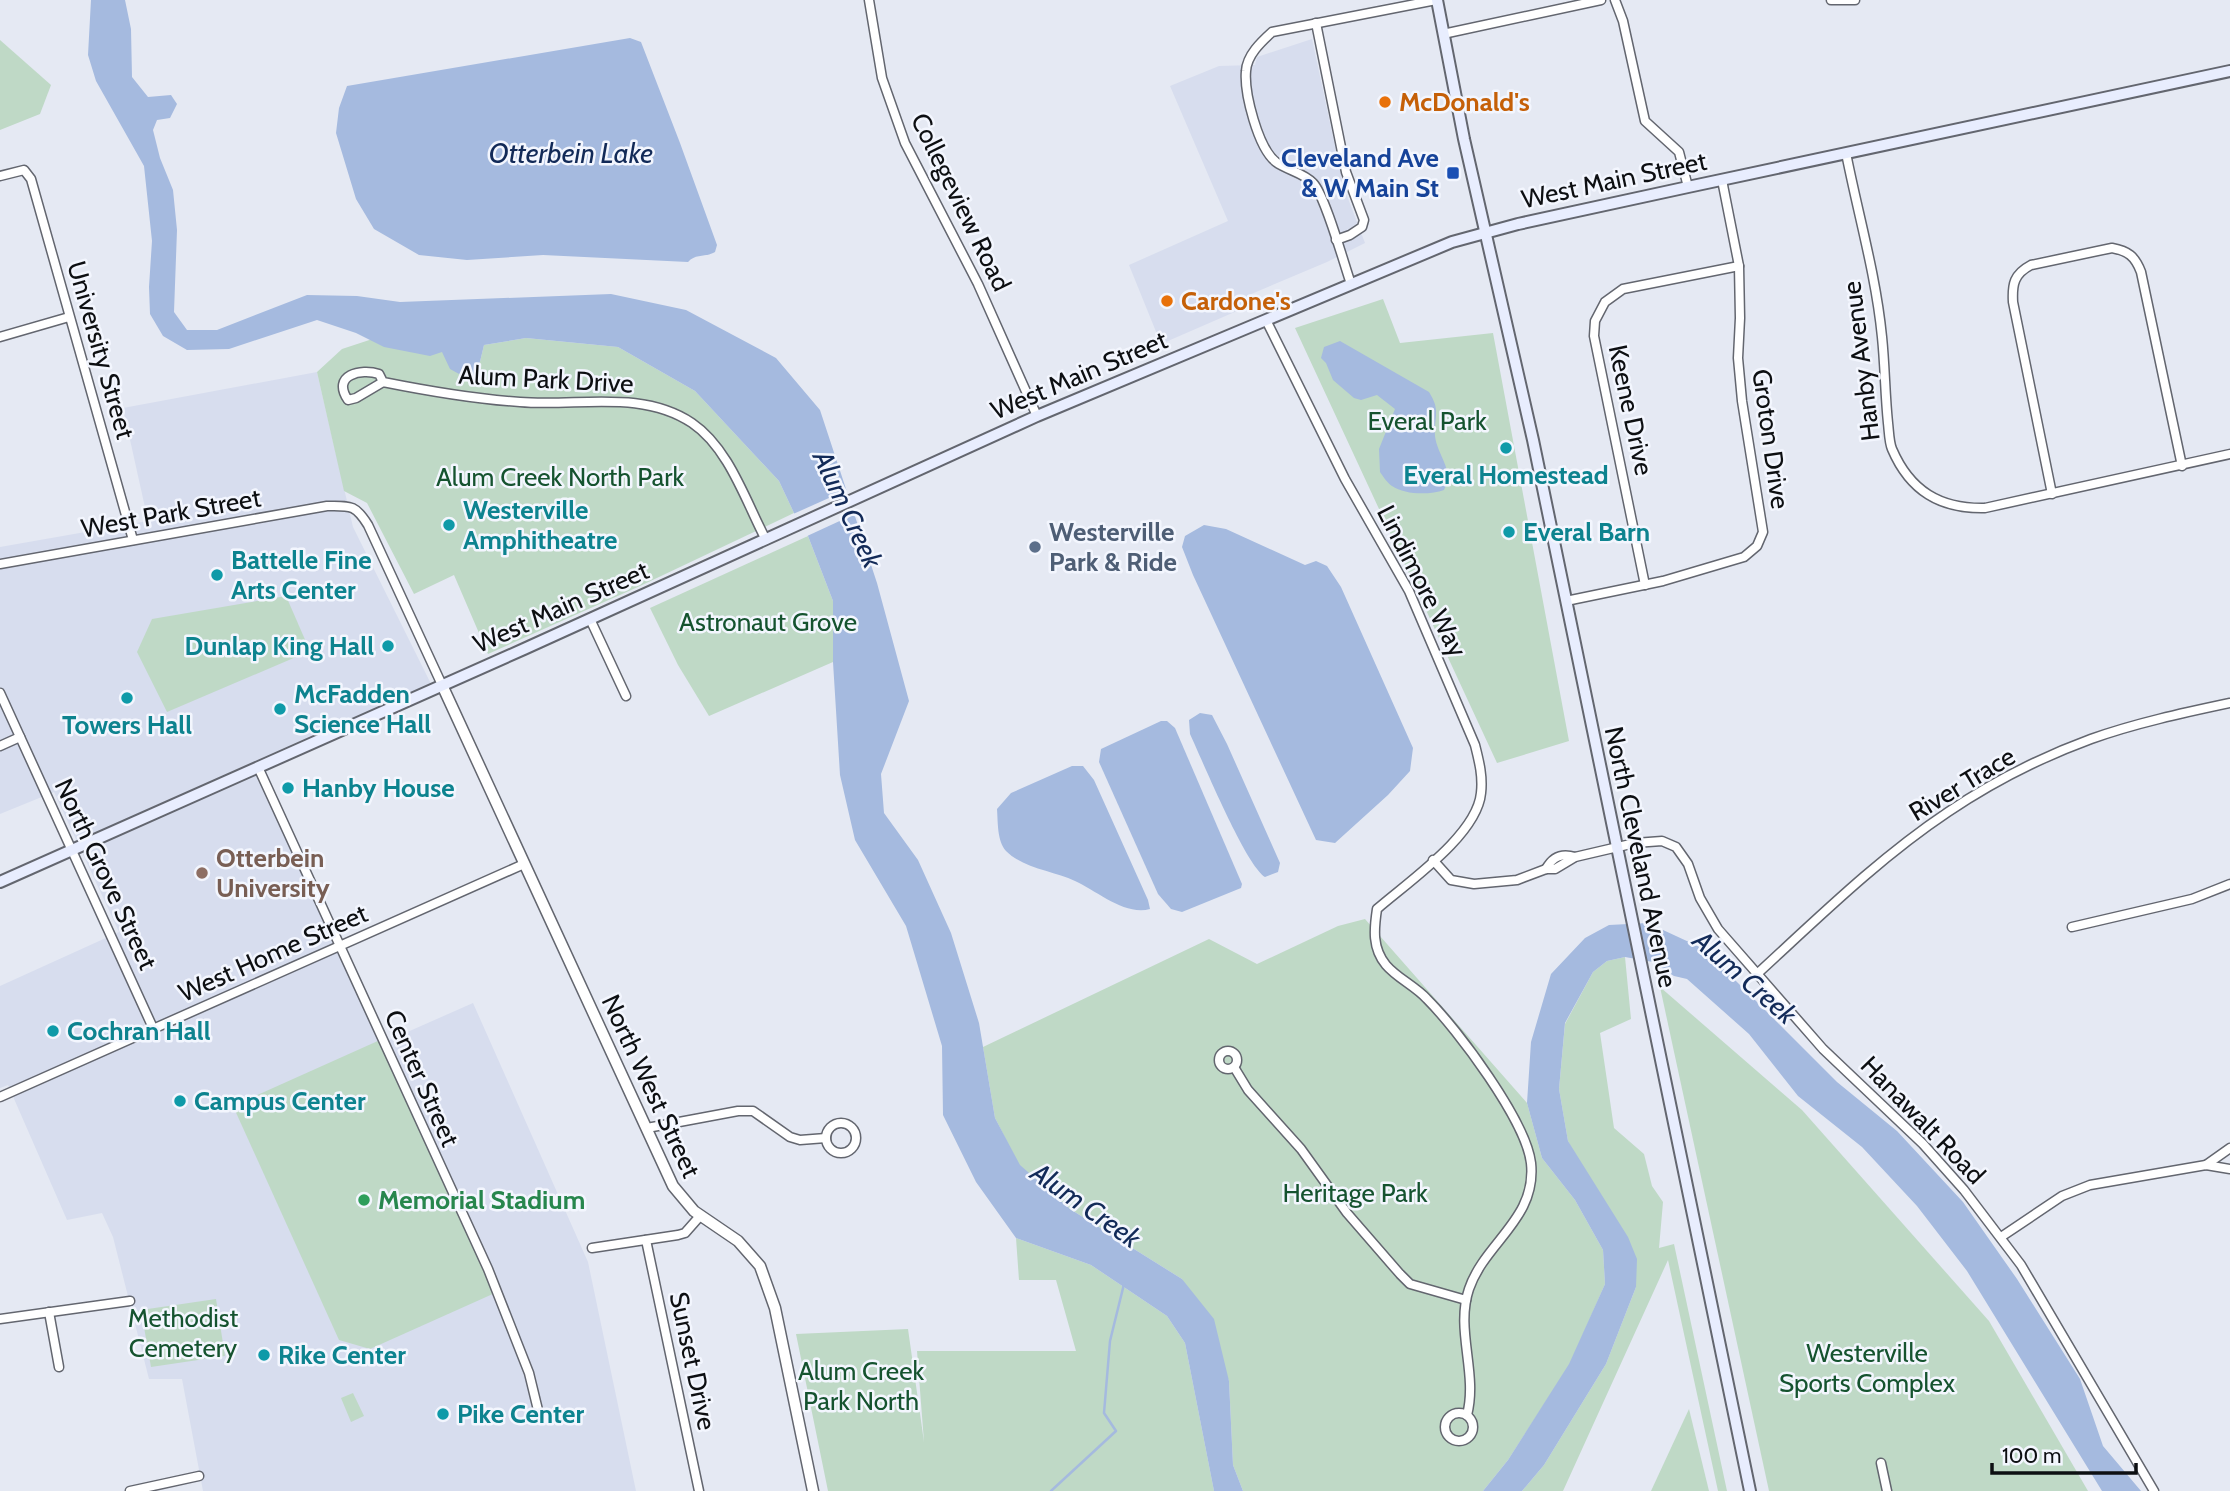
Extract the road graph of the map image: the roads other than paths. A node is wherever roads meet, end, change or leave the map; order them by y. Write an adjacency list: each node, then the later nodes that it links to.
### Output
1 (869, 0): 22 (street, Collegeview Road)
2 (1437, 0): 7 (street); 8 (main road, North Cleveland Avenue)
3 (1601, 0): 8 (street)
4 (1615, 0): 13 (street)
5 (1831, 0): 6 (street)
6 (1855, 0)
7 (1316, 23): 15 (street); 15 (street)
8 (1444, 34): 14 (main road, North Cleveland Avenue)
9 (2230, 71): 10 (main road, West Main Street)
10 (1846, 153): 12 (main road, West Main Street); 25 (street, Hanby Avenue)
11 (0, 176): 18 (street, University Street)
12 (1722, 180): 13 (main road, West Main Street); 16 (street, Groton Drive)
13 (1688, 187): 14 (main road, West Main Street)
14 (1486, 232): 17 (main road, West Main Street); 30 (main road, North Cleveland Avenue)
15 (1336, 240): 17 (street)
16 (1739, 266): 29 (street, Groton Drive); 29 (street, Keene Drive)
17 (1351, 284): 19 (main road, West Main Street)
18 (69, 317): 20 (street); 26 (street, University Street)
19 (1266, 320): 22 (main road, West Main Street); 41 (street, Lindimore Way)
20 (0, 337)
21 (383, 382): 21 (street, Alum Park Drive); 27 (street, Alum Park Drive)
22 (1037, 416): 27 (main road, West Main Street)
23 (2230, 454): 24 (street, Hanby Avenue)
24 (2182, 466): 25 (street, Hanby Avenue); 25 (street)
25 (2052, 494)
26 (133, 540): 28 (street, West Park Street); 32 (street, West Park Street)
27 (766, 540): 31 (main road, West Main Street)
28 (0, 564)
29 (1646, 585): 30 (street, Groton Drive)
30 (1566, 601): 39 (main road, North Cleveland Avenue)
31 (590, 619): 32 (main road, West Main Street); 34 (street)
32 (442, 685): 38 (main road, West Main Street); 42 (street, North West Street)
33 (0, 693): 36 (street, North Grove Street)
34 (626, 696)
35 (2230, 703): 47 (street, River Trace)
36 (20, 737): 37 (street); 40 (street, North Grove Street)
37 (0, 746)
38 (258, 767): 40 (main road, West Main Street); 46 (street, Center Street)
39 (1616, 847): 41 (street, Hanawalt Road); 47 (street, Hanawalt Road); 72 (main road, North Cleveland Avenue)
40 (72, 850): 43 (main road, West Main Street); 48 (street, North Grove Street)
41 (1433, 860): 60 (street, Lindimore Way)
42 (524, 864): 46 (street, West Home Street); 51 (street, North West Street)
43 (0, 882)
44 (2230, 884): 45 (street)
45 (2072, 927)
46 (340, 946): 48 (street, West Home Street); 65 (street, Center Street)
47 (1757, 974): 57 (street, Hanawalt Road)
48 (153, 1028): 50 (street, West Home Street)
49 (1234, 1067): 60 (street)
50 (0, 1097)
51 (647, 1128): 52 (street); 56 (street, North West Street)
52 (826, 1138)
53 (2230, 1148): 54 (street)
54 (2206, 1166): 55 (street); 57 (street)
55 (2230, 1169)
56 (700, 1216): 58 (street); 71 (street, North West Street)
57 (2001, 1237): 74 (street, Hanawalt Road)
58 (646, 1241): 59 (street); 70 (street, Sunset Drive)
59 (592, 1248)
60 (1466, 1300): 66 (street)
61 (131, 1301): 62 (street)
62 (49, 1312): 63 (street); 64 (street)
63 (0, 1319)
64 (59, 1367)
65 (538, 1410)
66 (1467, 1415)
67 (1881, 1463): 73 (street)
68 (199, 1476): 69 (street)
69 (130, 1491)
70 (699, 1491)
71 (813, 1491)
72 (1750, 1491)
73 (1887, 1491)
74 (2154, 1491)

